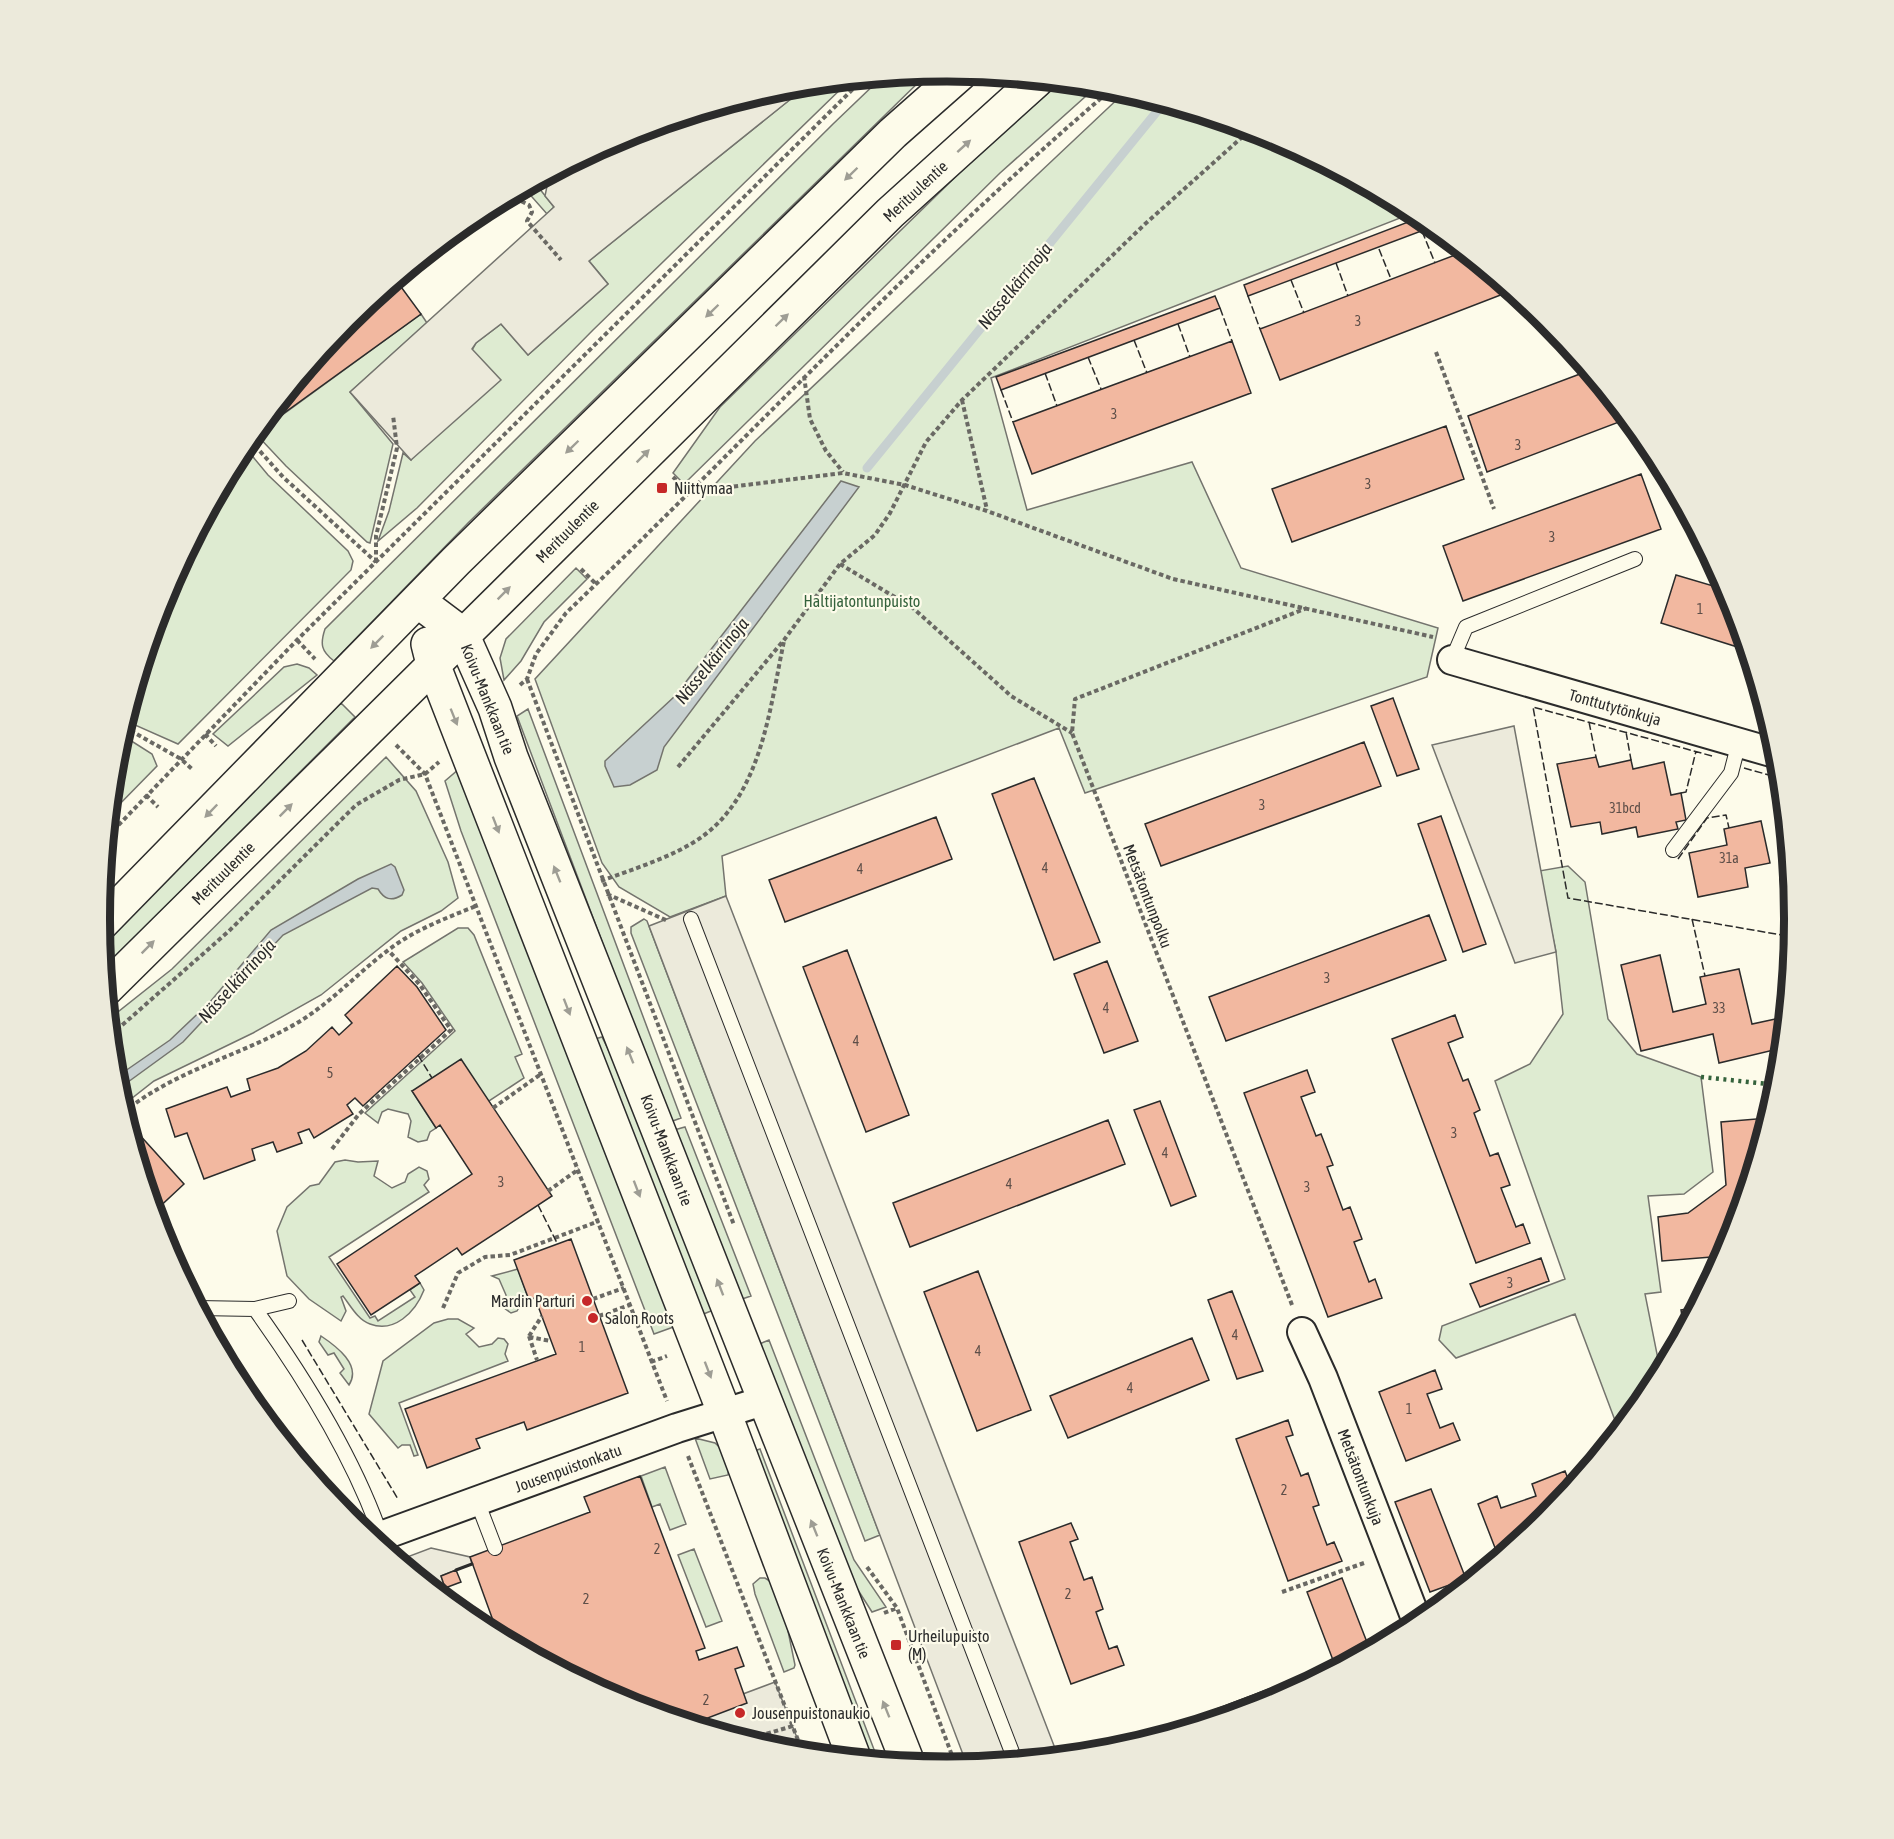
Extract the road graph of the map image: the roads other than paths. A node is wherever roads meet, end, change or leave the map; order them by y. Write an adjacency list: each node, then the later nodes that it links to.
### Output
1 (951, 82): 4 (main road, one-way to 4)
2 (1029, 87): 5 (main road, Merituulentie, one-way to 2)
3 (1635, 559): 6 (lane)
4 (418, 601): 5 (main road, Koivu-Mankkaan tie); 7 (main road); 11 (main road, one-way to 11)
5 (462, 634): 7 (main road, Merituulentie); 18 (main road, Koivu-Mankkaan tie, one-way to 5)
6 (1452, 660): 8 (street, Tonttutytönkuja)
7 (433, 664): 13 (main road, Merituulentie, one-way to 7); 19 (main road, one-way to 19)
8 (1738, 742): 9 (street, Tonttutytönkuja); 10 (lane)
9 (1767, 751)
10 (1673, 850)
11 (110, 915)
12 (691, 919): 26 (lane)
13 (113, 982)
14 (289, 1301): 16 (lane)
15 (206, 1308): 16 (lane)
16 (255, 1309): 21 (lane)
17 (1302, 1332): 24 (street, Metsätontunkuja)
18 (763, 1401): 19 (street, Jousenpuistonkatu); 27 (main road, Koivu-Mankkaan tie, one-way to 18)
19 (724, 1412): 20 (street, Jousenpuistonkatu); 25 (main road)
20 (477, 1501): 22 (street, Jousenpuistonkatu); 23 (lane)
21 (376, 1531)
22 (382, 1537)
23 (495, 1548)
24 (1414, 1614)
25 (851, 1750)
26 (1013, 1754)
27 (905, 1755)

